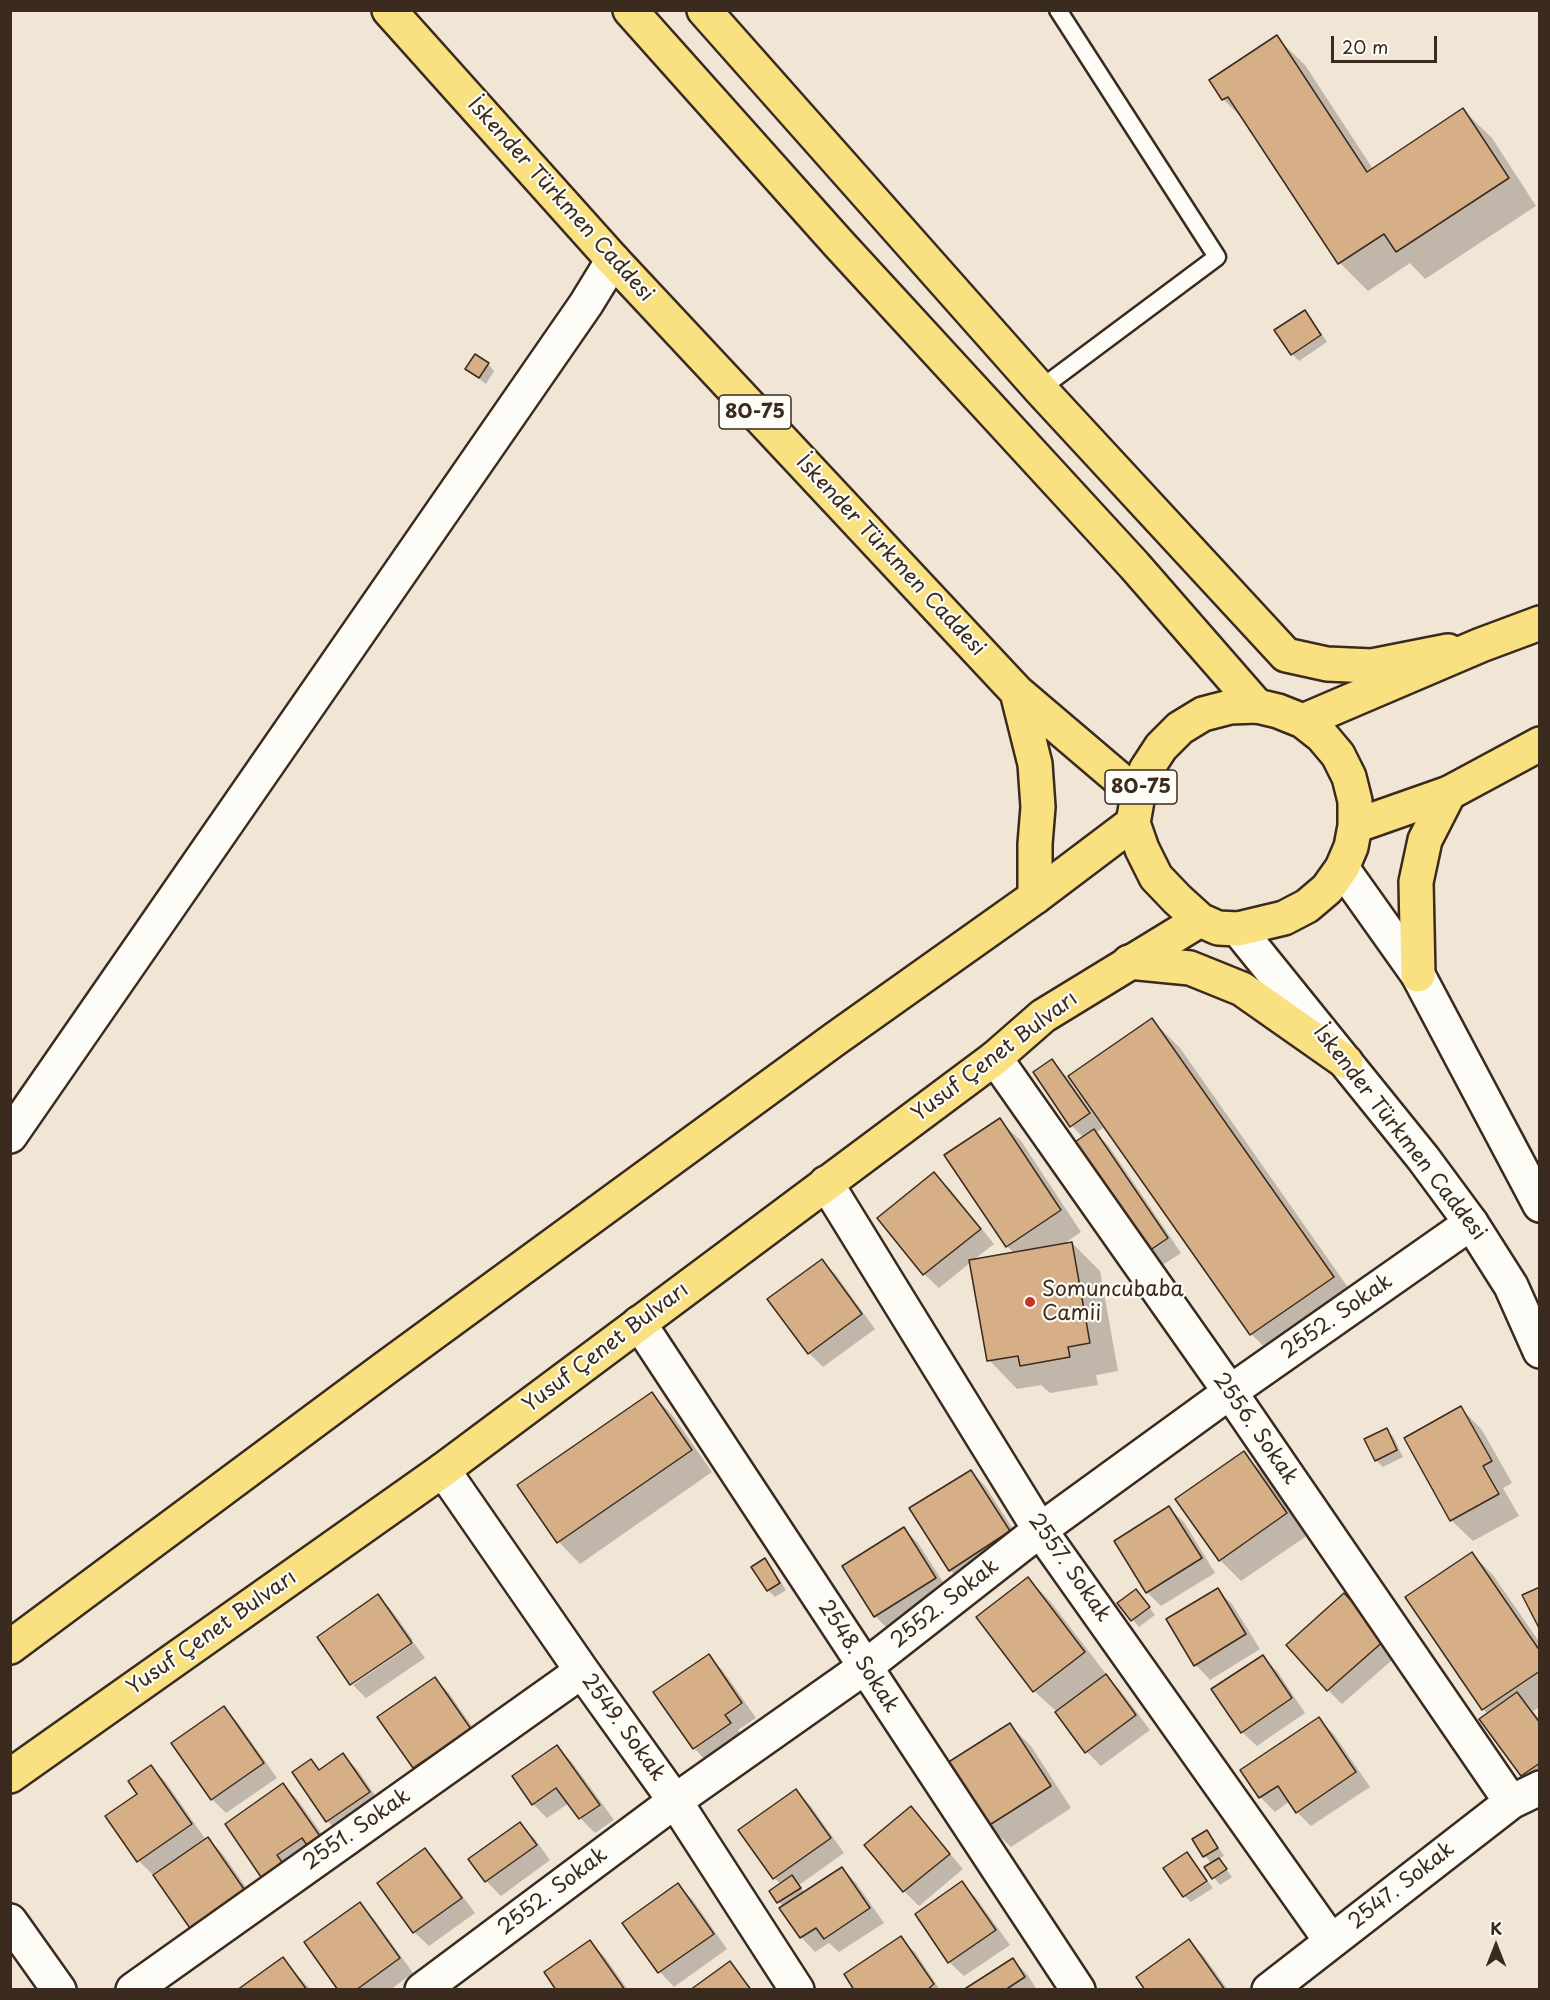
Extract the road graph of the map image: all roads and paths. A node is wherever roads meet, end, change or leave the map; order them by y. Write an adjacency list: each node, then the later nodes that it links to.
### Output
1 (389, 10): 5 (main road, İskender Türkmen Caddesi / 80-75)
2 (630, 10): 10 (main road)
3 (704, 10): 6 (main road)
4 (1058, 10): 6 (lane)
5 (613, 260): 9 (main road, İskender Türkmen Caddesi / 80-75); 24 (street)
6 (1040, 388): 8 (main road)
7 (1539, 623): 8 (main road)
8 (1481, 645): 11 (main road)
9 (1017, 692): 14 (main road, İskender Türkmen Caddesi / 80-75); 17 (main road)
10 (1257, 706): 11 (main road, 80-75); 14 (main road, 80-75)
11 (1303, 721): 15 (main road, 80-75)
12 (1539, 744): 13 (main road)
13 (1449, 793): 15 (main road); 21 (main road)
14 (1136, 809): 17 (main road); 18 (main road, 80-75)
15 (1355, 826): 16 (main road, 80-75)
16 (1342, 868): 19 (main road, 80-75); 21 (street)
17 (1035, 897): 33 (main road)
18 (1200, 920): 19 (main road, 80-75); 20 (main road, Yusuf Çenet Bulvarı)
19 (1238, 929): 23 (street, İskender Türkmen Caddesi)
20 (1129, 962): 22 (main road, Yusuf Çenet Bulvarı); 23 (main road)
21 (1418, 975): 26 (street)
22 (995, 1058): 25 (main road, Yusuf Çenet Bulvarı); 30 (street, 2556. Sokak)
23 (1346, 1062): 27 (street, İskender Türkmen Caddesi)
24 (10, 1136)
25 (826, 1183): 28 (main road, Yusuf Çenet Bulvarı); 32 (street, 2557. Sokak)
26 (1539, 1205)
27 (1472, 1223): 29 (street, İskender Türkmen Caddesi); 30 (street, 2552. Sokak)
28 (639, 1323): 31 (main road, Yusuf Çenet Bulvarı); 34 (street, 2548. Sokak)
29 (1539, 1351)
30 (1230, 1392): 32 (street, 2552. Sokak); 37 (street, 2556. Sokak)
31 (443, 1470): 35 (street, 2549. Sokak); 36 (main road, Yusuf Çenet Bulvarı)
32 (1040, 1530): 34 (street, 2552. Sokak); 40 (street, 2557. Sokak)
33 (10, 1647)
34 (865, 1667): 38 (street, 2552. Sokak); 45 (street, 2548. Sokak)
35 (582, 1671): 38 (street, 2549. Sokak); 42 (street, 2551. Sokak)
36 (10, 1776)
37 (1525, 1795): 40 (street, 2547. Sokak)
38 (675, 1801): 43 (street, 2552. Sokak); 44 (street, 2549. Sokak)
39 (10, 1920): 41 (street)
40 (1331, 1941): 46 (street, 2547. Sokak)
41 (59, 1989)
42 (132, 1989)
43 (422, 1989)
44 (797, 1989)
45 (1078, 1989)
46 (1269, 1989)

